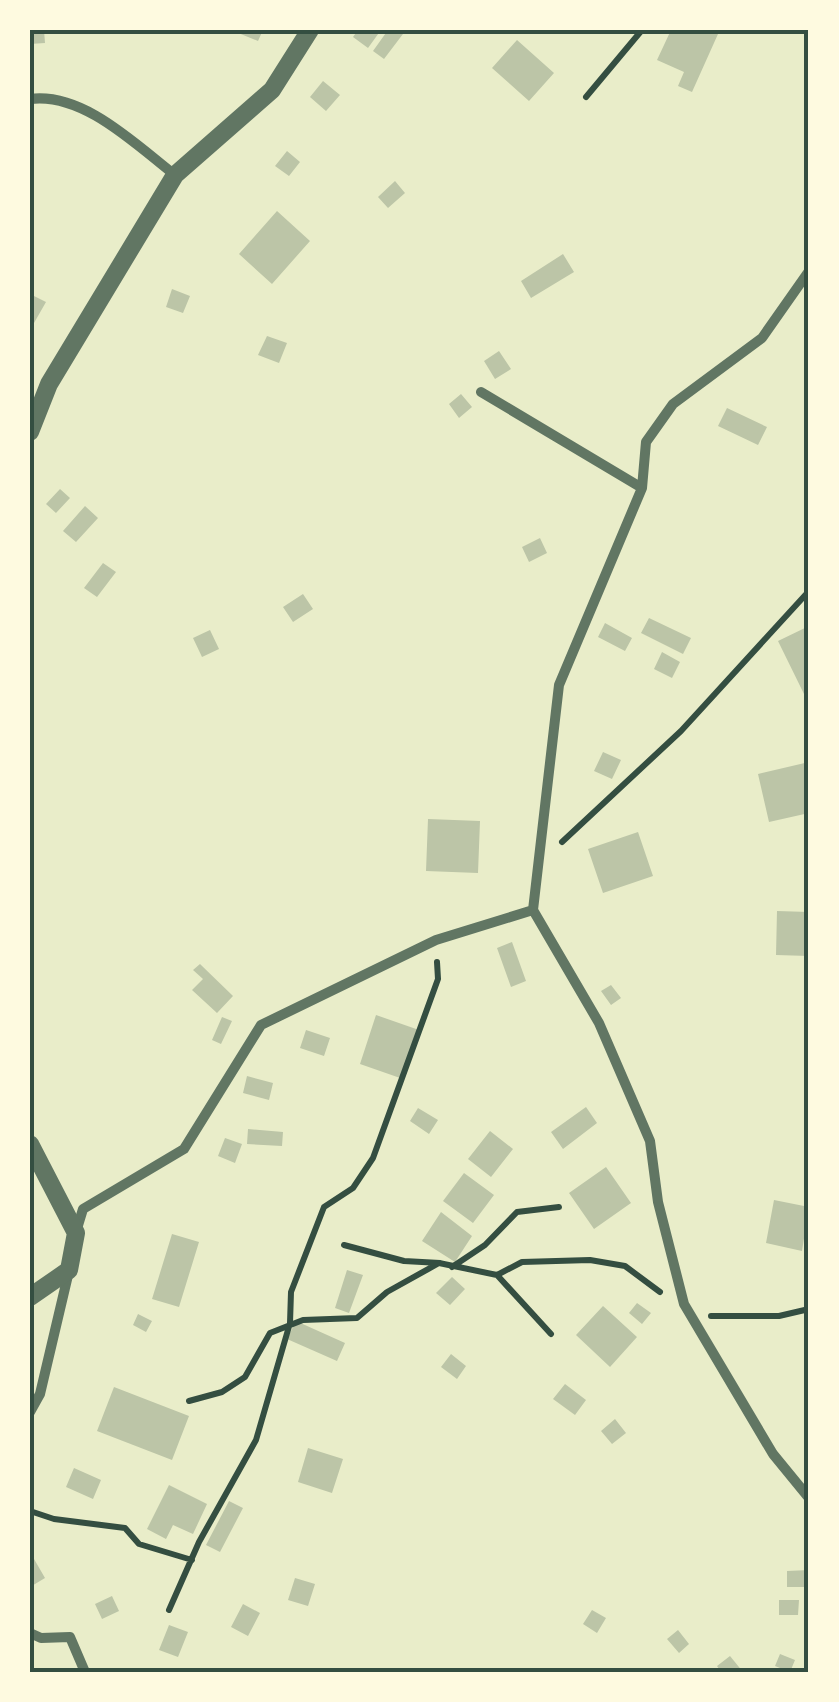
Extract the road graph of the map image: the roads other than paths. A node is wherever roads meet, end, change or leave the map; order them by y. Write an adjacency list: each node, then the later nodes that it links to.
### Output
1 (310, 30): 3 (street)
2 (30, 99): 3 (street)
3 (176, 175): 6 (street)
4 (809, 270): 7 (street)
5 (481, 392): 7 (street)
6 (30, 432)
7 (642, 488): 8 (street)
8 (534, 910): 10 (street); 14 (street)
9 (30, 1144): 10 (street)
10 (76, 1233): 11 (street)
11 (69, 1270): 12 (street); 13 (street)
12 (30, 1298)
13 (30, 1412)
14 (809, 1498)
15 (30, 1633): 16 (street)
16 (85, 1672)

